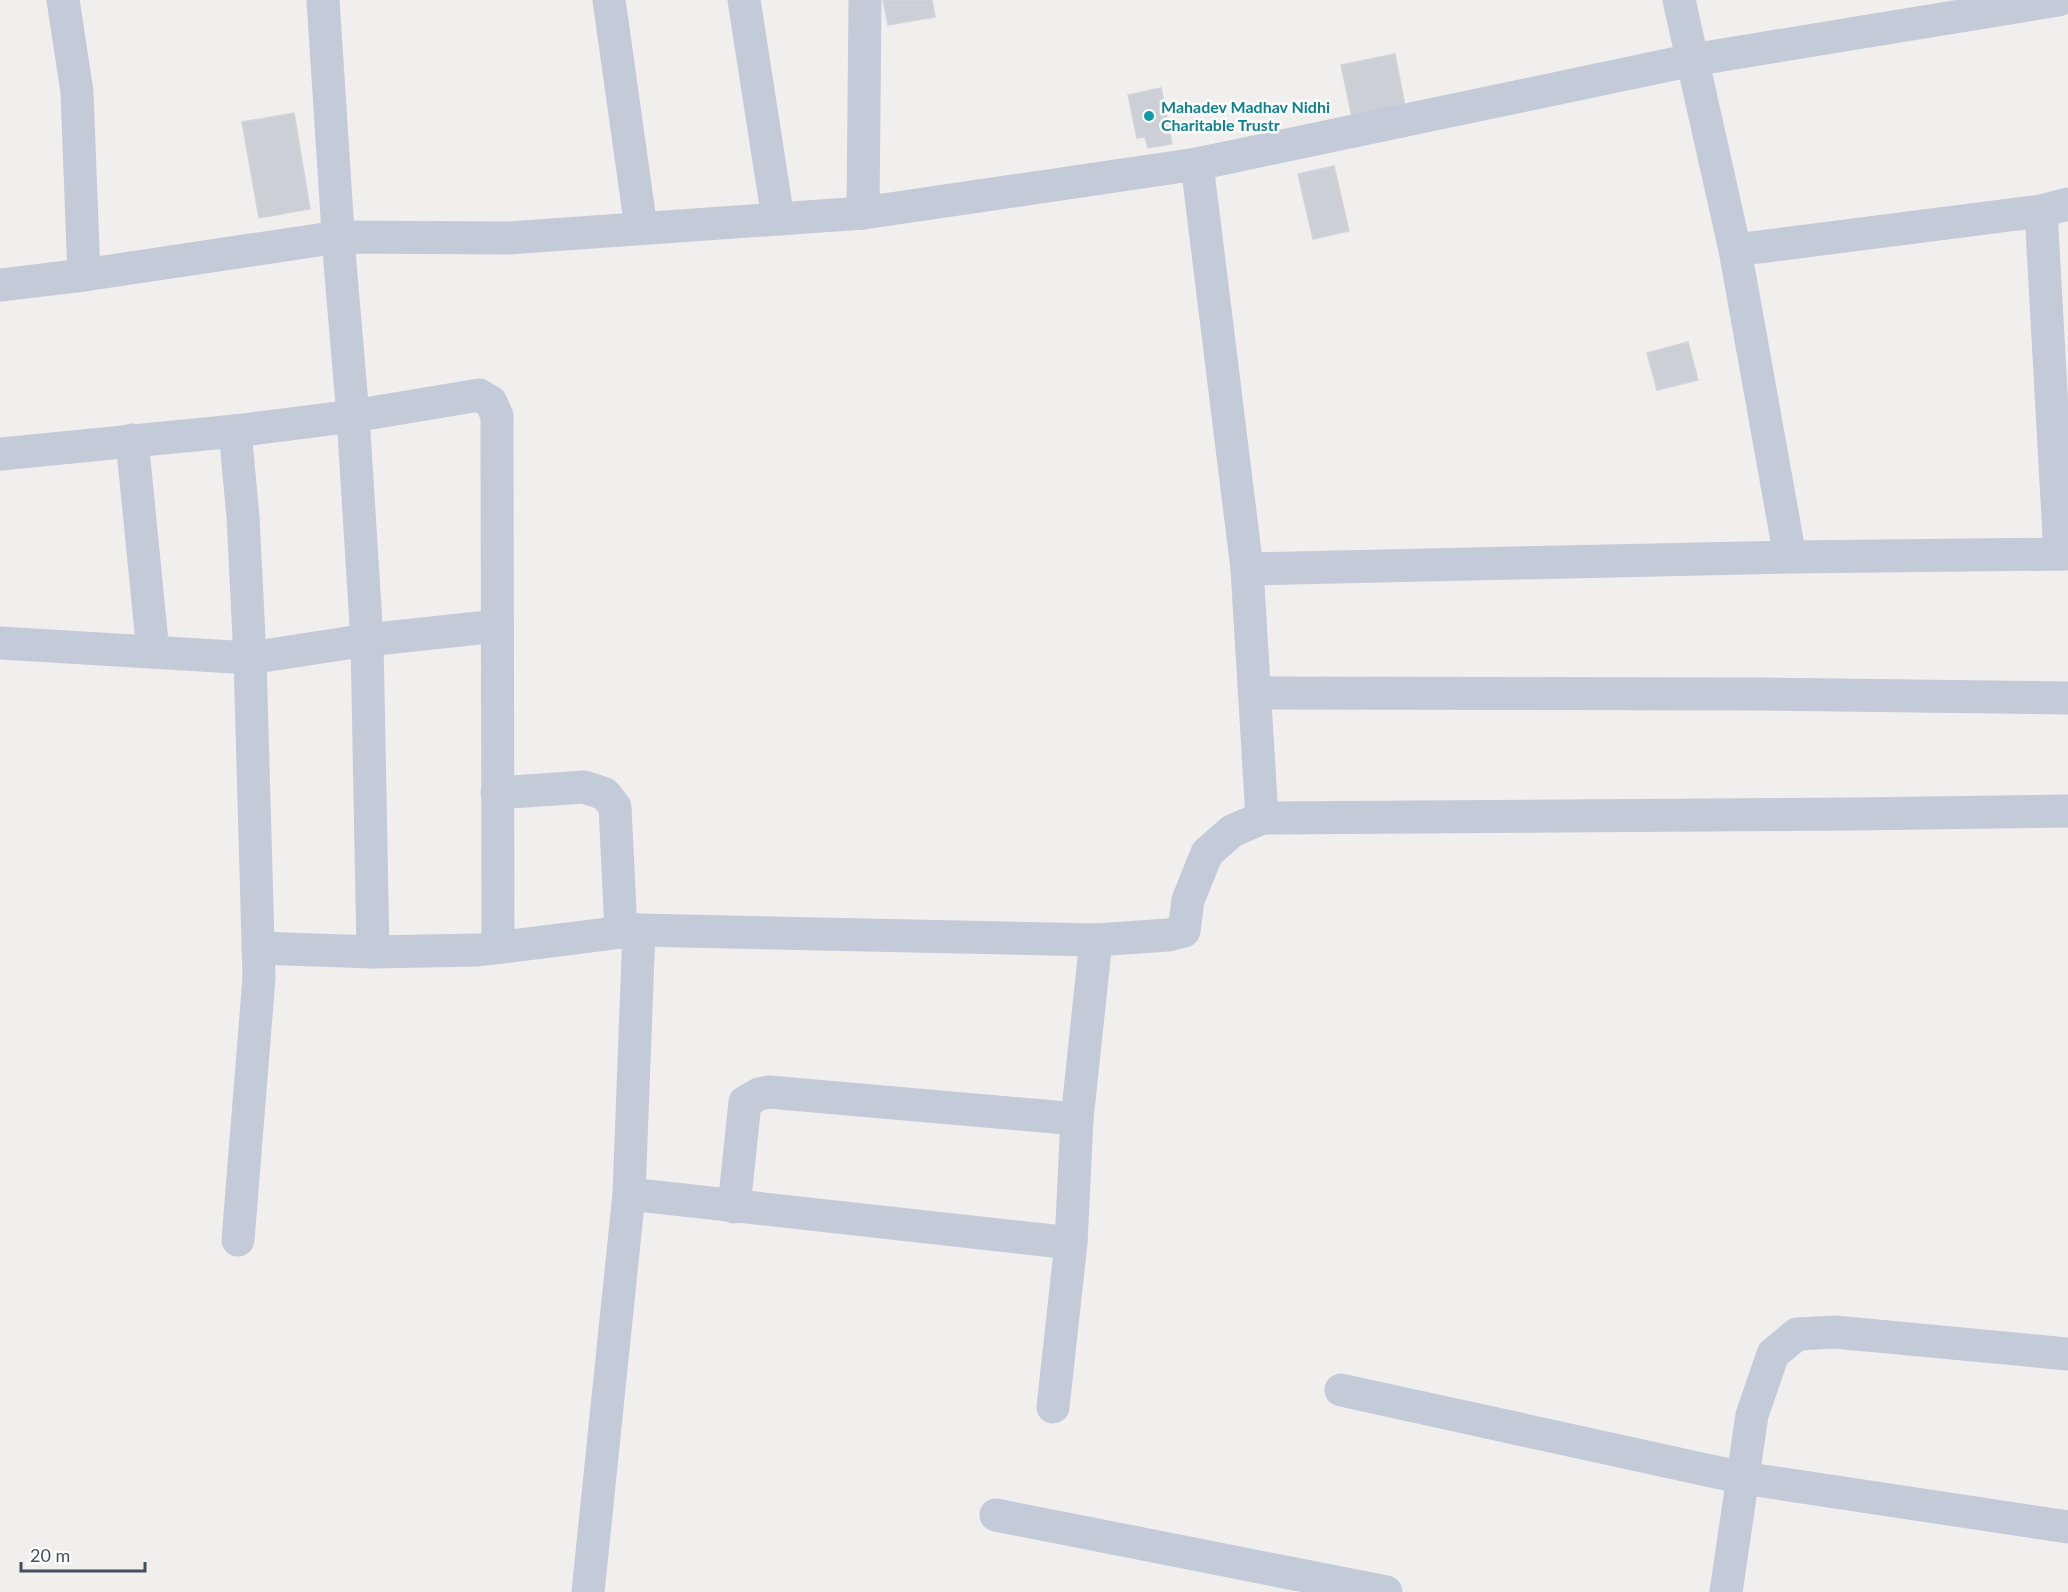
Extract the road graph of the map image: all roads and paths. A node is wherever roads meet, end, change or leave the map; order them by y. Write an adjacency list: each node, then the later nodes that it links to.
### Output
1 (63, 0): 16 (street)
2 (323, 0): 14 (street)
3 (609, 0): 13 (street)
4 (744, 0): 12 (street)
5 (865, 0): 11 (street)
6 (1679, 0): 8 (street)
7 (2058, 0): 8 (street)
8 (1692, 60): 9 (street); 15 (street)
9 (1197, 164): 11 (street); 25 (street)
10 (2055, 208): 15 (street); 18 (street)
11 (862, 213): 12 (street)
12 (778, 219): 13 (street)
13 (641, 228): 14 (street)
14 (338, 237): 16 (street); 19 (street)
15 (1735, 250): 24 (street)
16 (84, 275): 17 (street)
17 (0, 285)
18 (2058, 306): 23 (street)
19 (353, 416): 20 (street); 26 (street); 27 (street)
20 (235, 431): 21 (street); 30 (street)
21 (132, 440): 22 (street); 29 (street)
22 (0, 454)
23 (2064, 554): 24 (street)
24 (1790, 557): 25 (street)
25 (1247, 568): 31 (street)
26 (497, 626): 27 (street); 33 (street)
27 (367, 640): 30 (street); 40 (street)
28 (0, 643): 29 (street)
29 (153, 652): 30 (street)
30 (250, 658): 39 (street)
31 (1255, 693): 32 (street); 35 (street)
32 (2068, 698)
33 (497, 793): 36 (street); 38 (street)
34 (2068, 811): 35 (street)
35 (1262, 818): 37 (street)
36 (630, 931): 37 (street); 38 (street); 42 (street)
37 (1096, 940): 41 (street)
38 (498, 947): 40 (street)
39 (258, 948): 40 (street); 44 (street)
40 (373, 952)
41 (1077, 1119): 43 (street); 45 (street)
42 (629, 1194): 43 (street); 52 (street)
43 (734, 1207): 45 (street)
44 (238, 1240)
45 (1071, 1243): 48 (street)
46 (2068, 1354): 49 (street)
47 (1341, 1390): 49 (street)
48 (1053, 1407)
49 (1743, 1478): 51 (street); 54 (street)
50 (996, 1515): 53 (street)
51 (2068, 1527)
52 (588, 1592)
53 (1386, 1592)
54 (1726, 1592)

